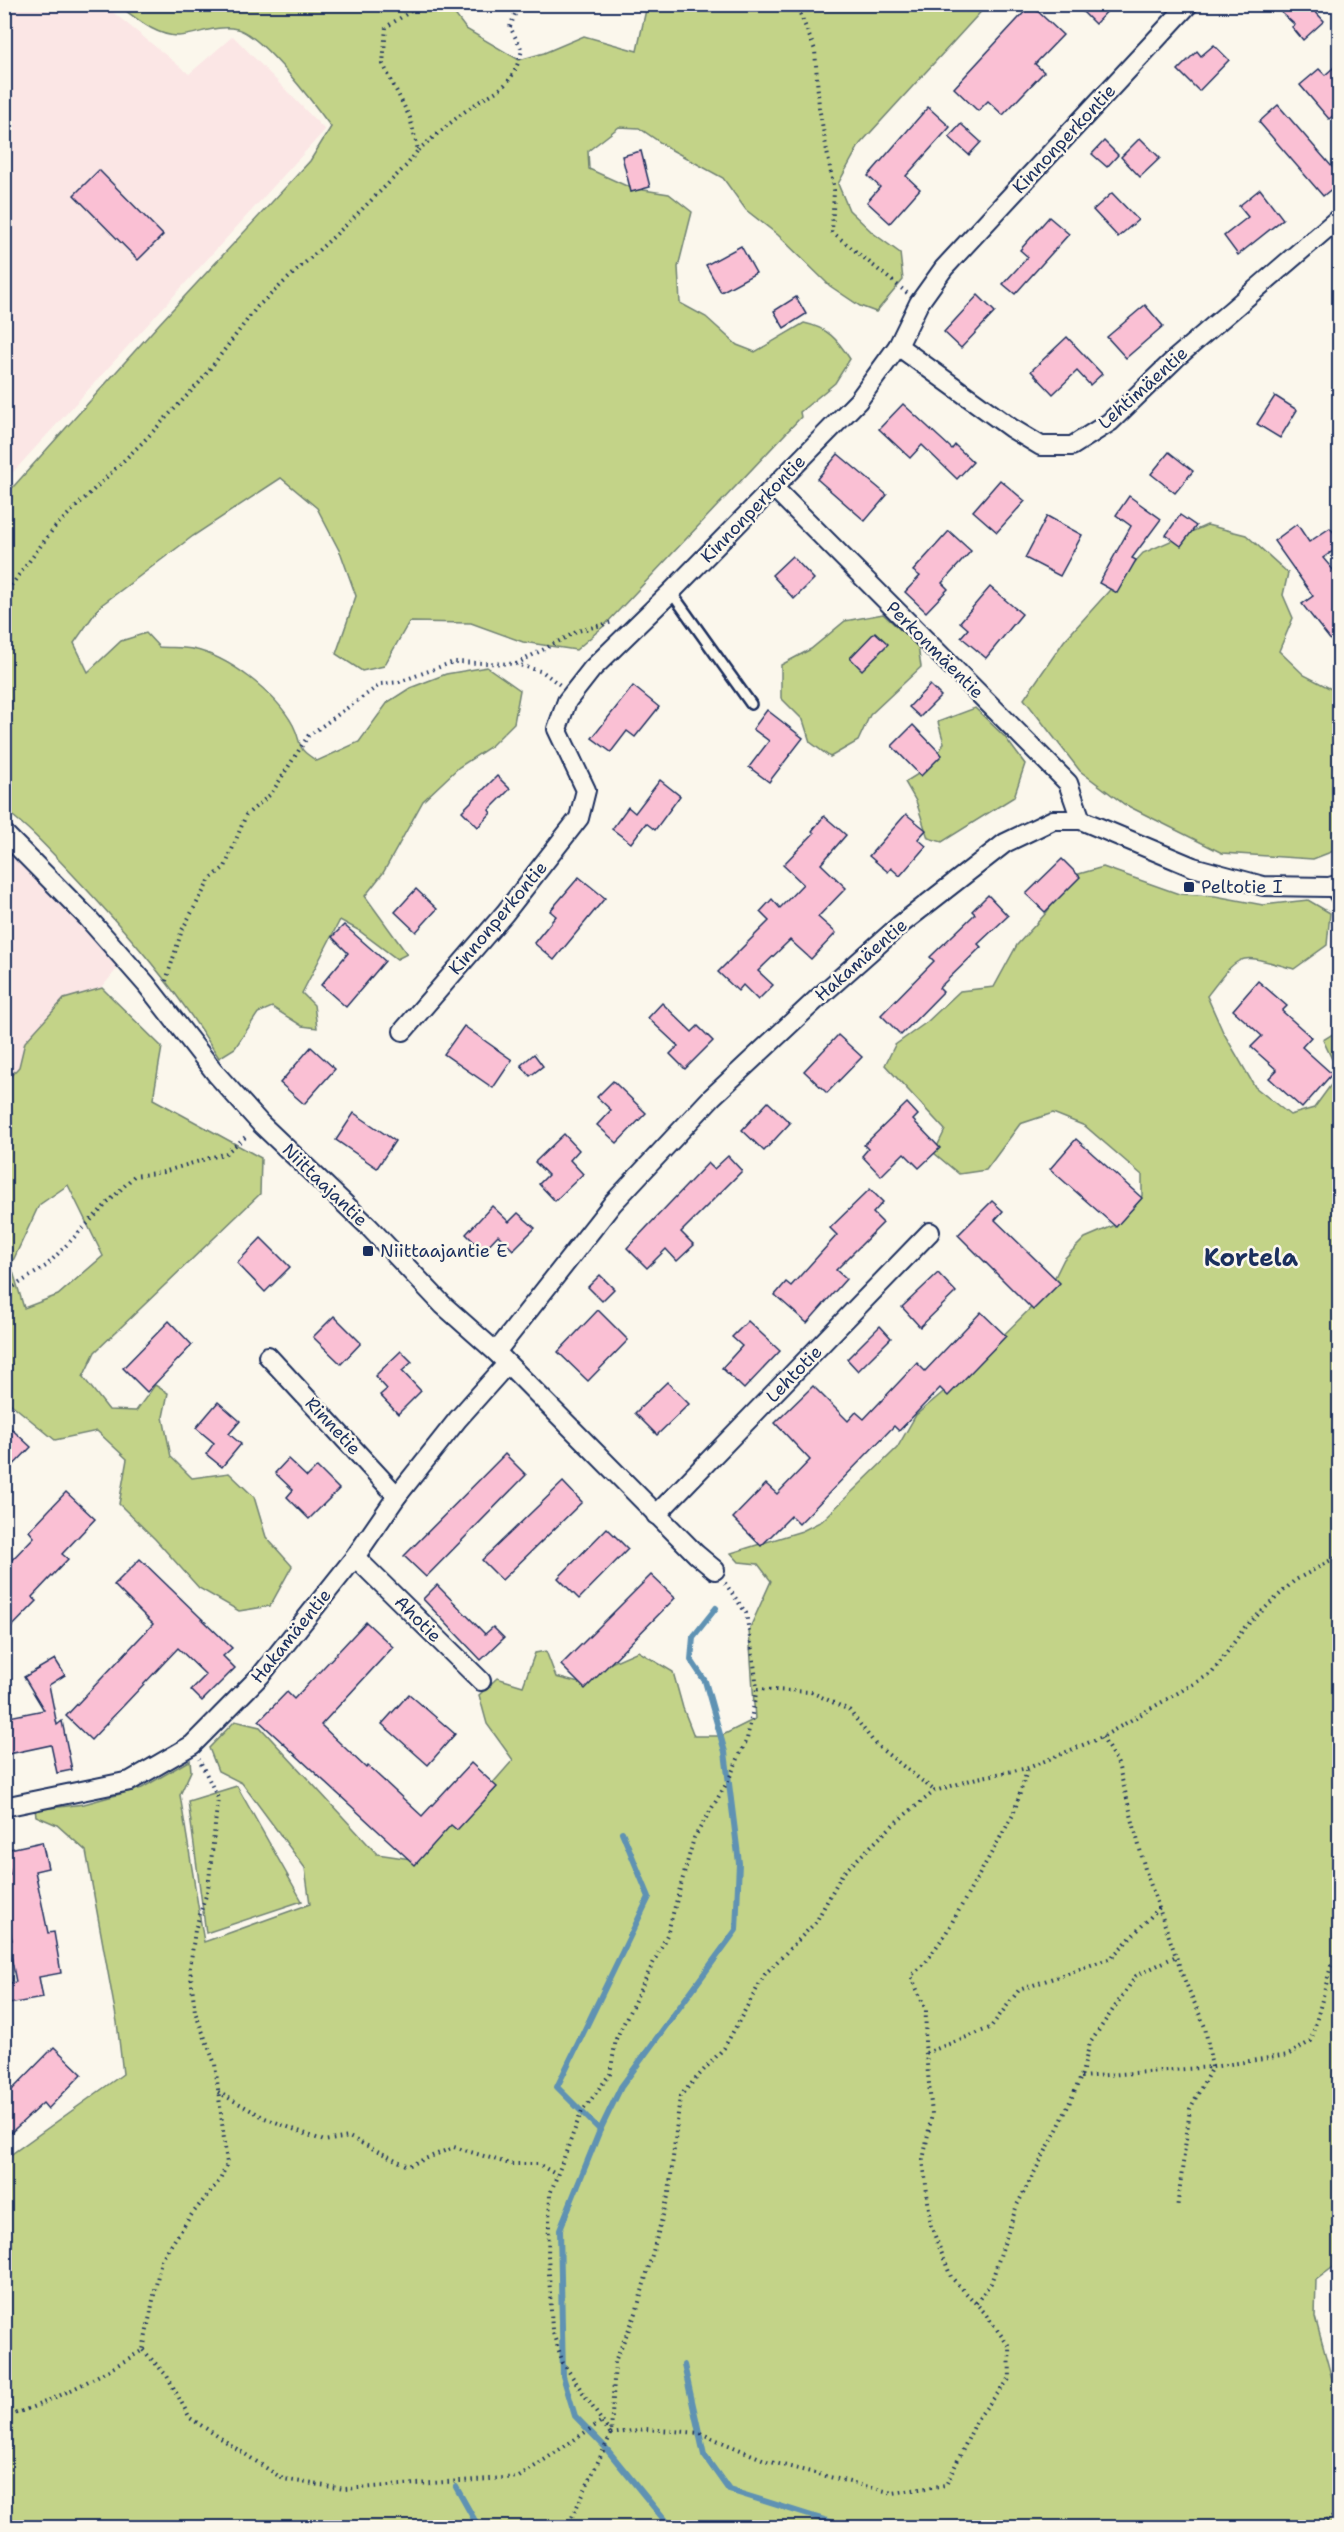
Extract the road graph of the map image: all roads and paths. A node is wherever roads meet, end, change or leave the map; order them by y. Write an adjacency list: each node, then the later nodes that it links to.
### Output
1 (422, 4): 5 (path)
2 (519, 4): 5 (path)
3 (1189, 4): 7 (street, Kinnonperkontie)
4 (796, 5): 7 (path)
5 (418, 150): 11 (path)
6 (1340, 217): 8 (street, Lehtimäentie)
7 (919, 303): 8 (street, Kinnonperkontie)
8 (898, 346): 9 (street, Kinnonperkontie)
9 (774, 488): 10 (street, Kinnonperkontie); 16 (street, Perkonmäentie)
10 (671, 592): 14 (street, Kinnonperkontie); 15 (lane)
11 (4, 595)
12 (618, 620): 13 (path)
13 (516, 664): 14 (path); 20 (path)
14 (572, 694): 21 (street, Kinnonperkontie)
15 (751, 704)
16 (1081, 820): 18 (street, Hakamäentie); 26 (street, Hakamäentie)
17 (4, 833): 20 (street, Niittaajantie)
18 (1334, 885): 19 (lane)
19 (1340, 903)
20 (160, 1001): 22 (street, Niittaajantie)
21 (403, 1031)
22 (261, 1124): 24 (path); 26 (street, Niittaajantie)
23 (930, 1232): 28 (street, Lehtotie)
24 (4, 1293)
25 (268, 1356): 27 (street, Rinnetie)
26 (501, 1358): 27 (street, Hakamäentie); 28 (street, Niittaajantie)
27 (397, 1496): 30 (street, Hakamäentie)
28 (656, 1515): 31 (street, Niittaajantie)
29 (1340, 1555): 34 (path)
30 (355, 1557): 32 (street, Ahotie); 35 (street, Hakamäentie)
31 (715, 1570): 33 (path)
32 (481, 1681)
33 (757, 1689): 37 (path); 46 (path)
34 (1101, 1737): 36 (path); 39 (path)
35 (192, 1745): 38 (street, Hakamäentie); 45 (path)
36 (1028, 1768): 37 (path); 42 (path)
37 (935, 1791): 52 (path)
38 (4, 1808)
39 (1159, 1908): 40 (path); 42 (path)
40 (1176, 1956): 43 (path); 44 (path)
41 (1340, 1961): 43 (path)
42 (926, 2053): 48 (path)
43 (1212, 2067): 44 (path); 47 (path)
44 (1081, 2077): 48 (path)
45 (217, 2092): 46 (path); 49 (path)
46 (557, 2175): 51 (path)
47 (1177, 2209)
48 (976, 2303): 52 (path)
49 (143, 2349): 50 (path); 51 (path)
50 (4, 2417)
51 (602, 2421): 52 (path)
52 (611, 2433): 55 (path)
53 (1340, 2513): 54 (path)
54 (1326, 2521)
55 (567, 2528)

